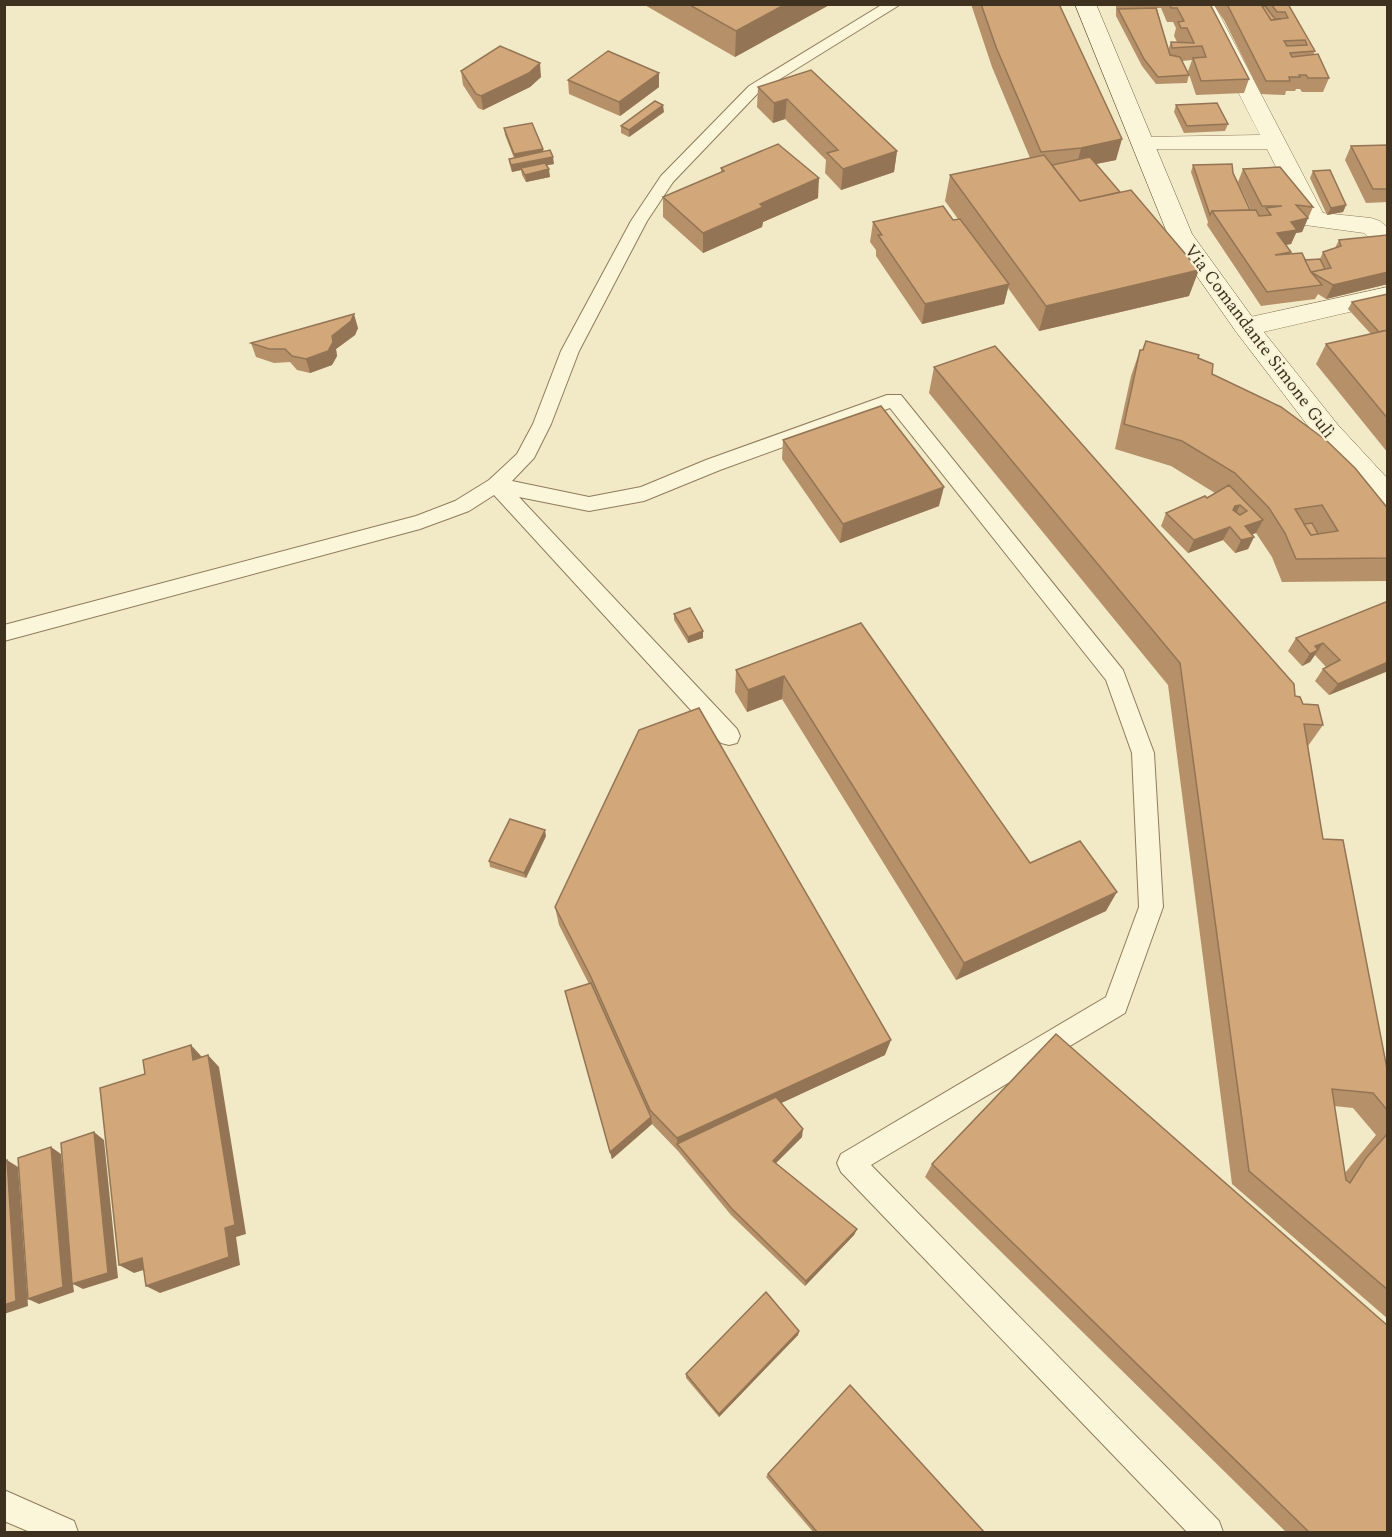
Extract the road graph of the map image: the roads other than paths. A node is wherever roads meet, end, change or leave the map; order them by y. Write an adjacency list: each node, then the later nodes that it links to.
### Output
1 (894, 4): 9 (lane)
2 (1085, 4): 5 (main road, Via Comandante Simone Gulì)
3 (1203, 4): 4 (main road)
4 (1275, 142): 5 (main road); 6 (main road)
5 (1144, 144): 8 (main road, Via Comandante Simone Gulì)
6 (1388, 243)
7 (1388, 295): 8 (main road)
8 (1246, 327): 10 (main road, Via Comandante Simone Gulì)
9 (496, 485): 11 (lane); 12 (lane); 15 (lane)
10 (1388, 498)
11 (4, 633)
12 (729, 736)
13 (4, 1505): 14 (lane)
14 (63, 1533)
15 (1208, 1533)

